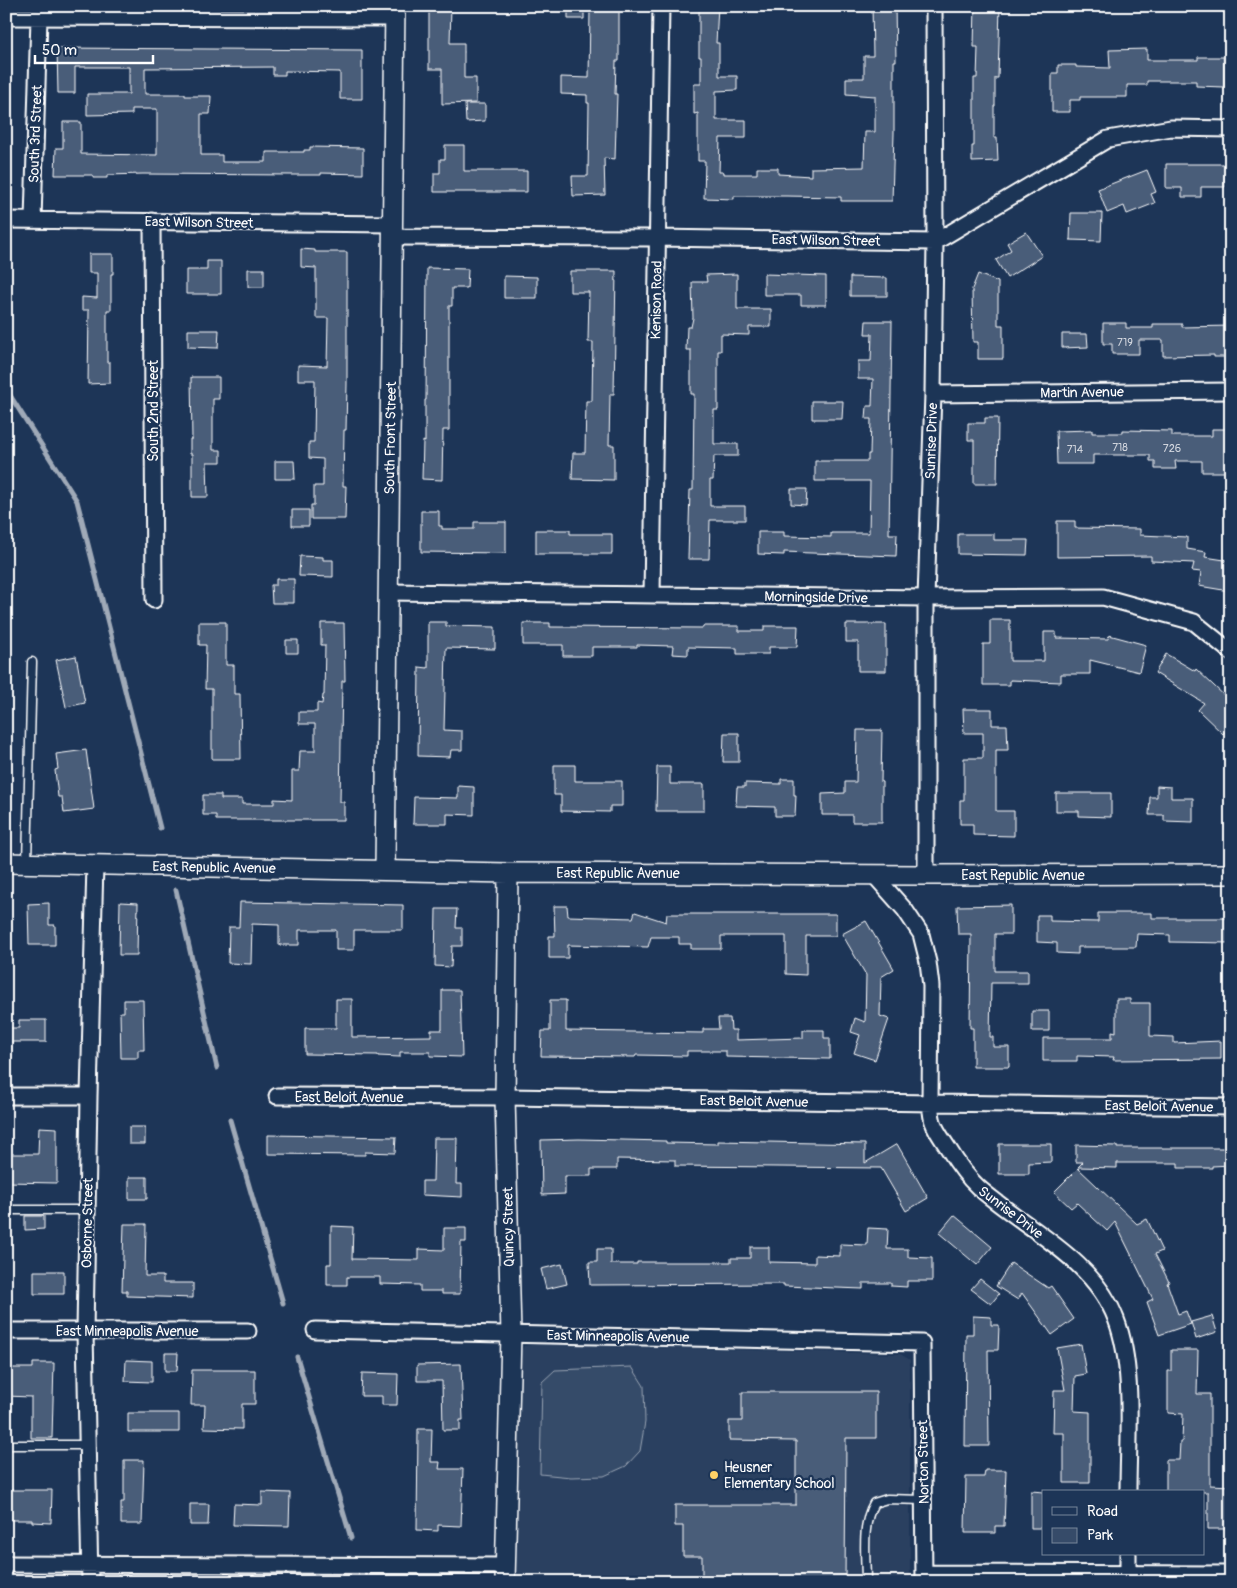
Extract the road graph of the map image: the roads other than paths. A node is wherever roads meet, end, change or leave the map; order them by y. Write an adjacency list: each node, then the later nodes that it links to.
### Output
1 (660, 6): 11 (street, Kenison Road)
2 (934, 6): 12 (street, Sunrise Drive)
3 (395, 12): 5 (street); 10 (street, South Front Street)
4 (6, 17): 5 (street)
5 (39, 17): 8 (street, South 3rd Street)
6 (1231, 129): 12 (street)
7 (6, 220): 8 (street, East Wilson Street)
8 (33, 220): 9 (street, East Wilson Street)
9 (152, 221): 10 (street, East Wilson Street); 18 (street, South 2nd Street)
10 (392, 230): 11 (street, East Wilson Street); 15 (street, South Front Street)
11 (657, 238): 12 (street, East Wilson Street); 16 (street, Kenison Road)
12 (935, 242): 14 (street, Sunrise Drive)
13 (1231, 391): 14 (street, Martin Avenue)
14 (933, 394): 17 (street, Sunrise Drive)
15 (388, 592): 16 (street, Morningside Drive); 24 (street, South Front Street)
16 (652, 595): 17 (street, Morningside Drive)
17 (926, 598): 19 (street, Morningside Drive); 28 (street, Sunrise Drive)
18 (154, 600)
19 (1231, 652)
20 (32, 662): 22 (lane)
21 (6, 863): 22 (street, East Republic Avenue)
22 (27, 863): 23 (street, East Republic Avenue)
23 (95, 864): 24 (street, East Republic Avenue); 30 (street, Osborne Street)
24 (385, 870): 25 (street, East Republic Avenue)
25 (508, 873): 27 (street, East Republic Avenue); 32 (street, Quincy Street)
26 (1231, 874): 28 (street, East Republic Avenue)
27 (874, 875): 28 (street, East Republic Avenue); 33 (street, Sunrise Drive)
28 (926, 875)
29 (6, 1096): 30 (street)
30 (89, 1096): 36 (street, Osborne Street)
31 (277, 1096): 32 (street, East Beloit Avenue)
32 (505, 1097): 33 (street, East Beloit Avenue); 41 (street, Quincy Street)
33 (930, 1103): 34 (street, East Beloit Avenue); 45 (street, Sunrise Drive)
34 (1231, 1107)
35 (6, 1210): 36 (lane)
36 (87, 1210): 40 (street, Osborne Street)
37 (315, 1330): 41 (street, East Minneapolis Avenue)
38 (248, 1331): 40 (street, East Minneapolis Avenue)
39 (6, 1332): 40 (street, East Minneapolis Avenue)
40 (85, 1332): 44 (street, Osborne Street)
41 (511, 1334): 42 (street, East Minneapolis Avenue); 50 (street, Quincy Street)
42 (922, 1343): 46 (street, Norton Street)
43 (6, 1445): 44 (lane)
44 (88, 1445): 49 (street, Osborne Street)
45 (1128, 1490)
46 (923, 1500): 52 (street, Norton Street); 55 (lane)
47 (1128, 1556): 53 (street)
48 (6, 1564): 49 (street)
49 (90, 1564): 50 (street); 54 (street, Osborne Street)
50 (505, 1574)
51 (1231, 1574): 53 (street)
52 (924, 1578): 53 (street)
53 (1128, 1578)
54 (90, 1582)
55 (866, 1582)

